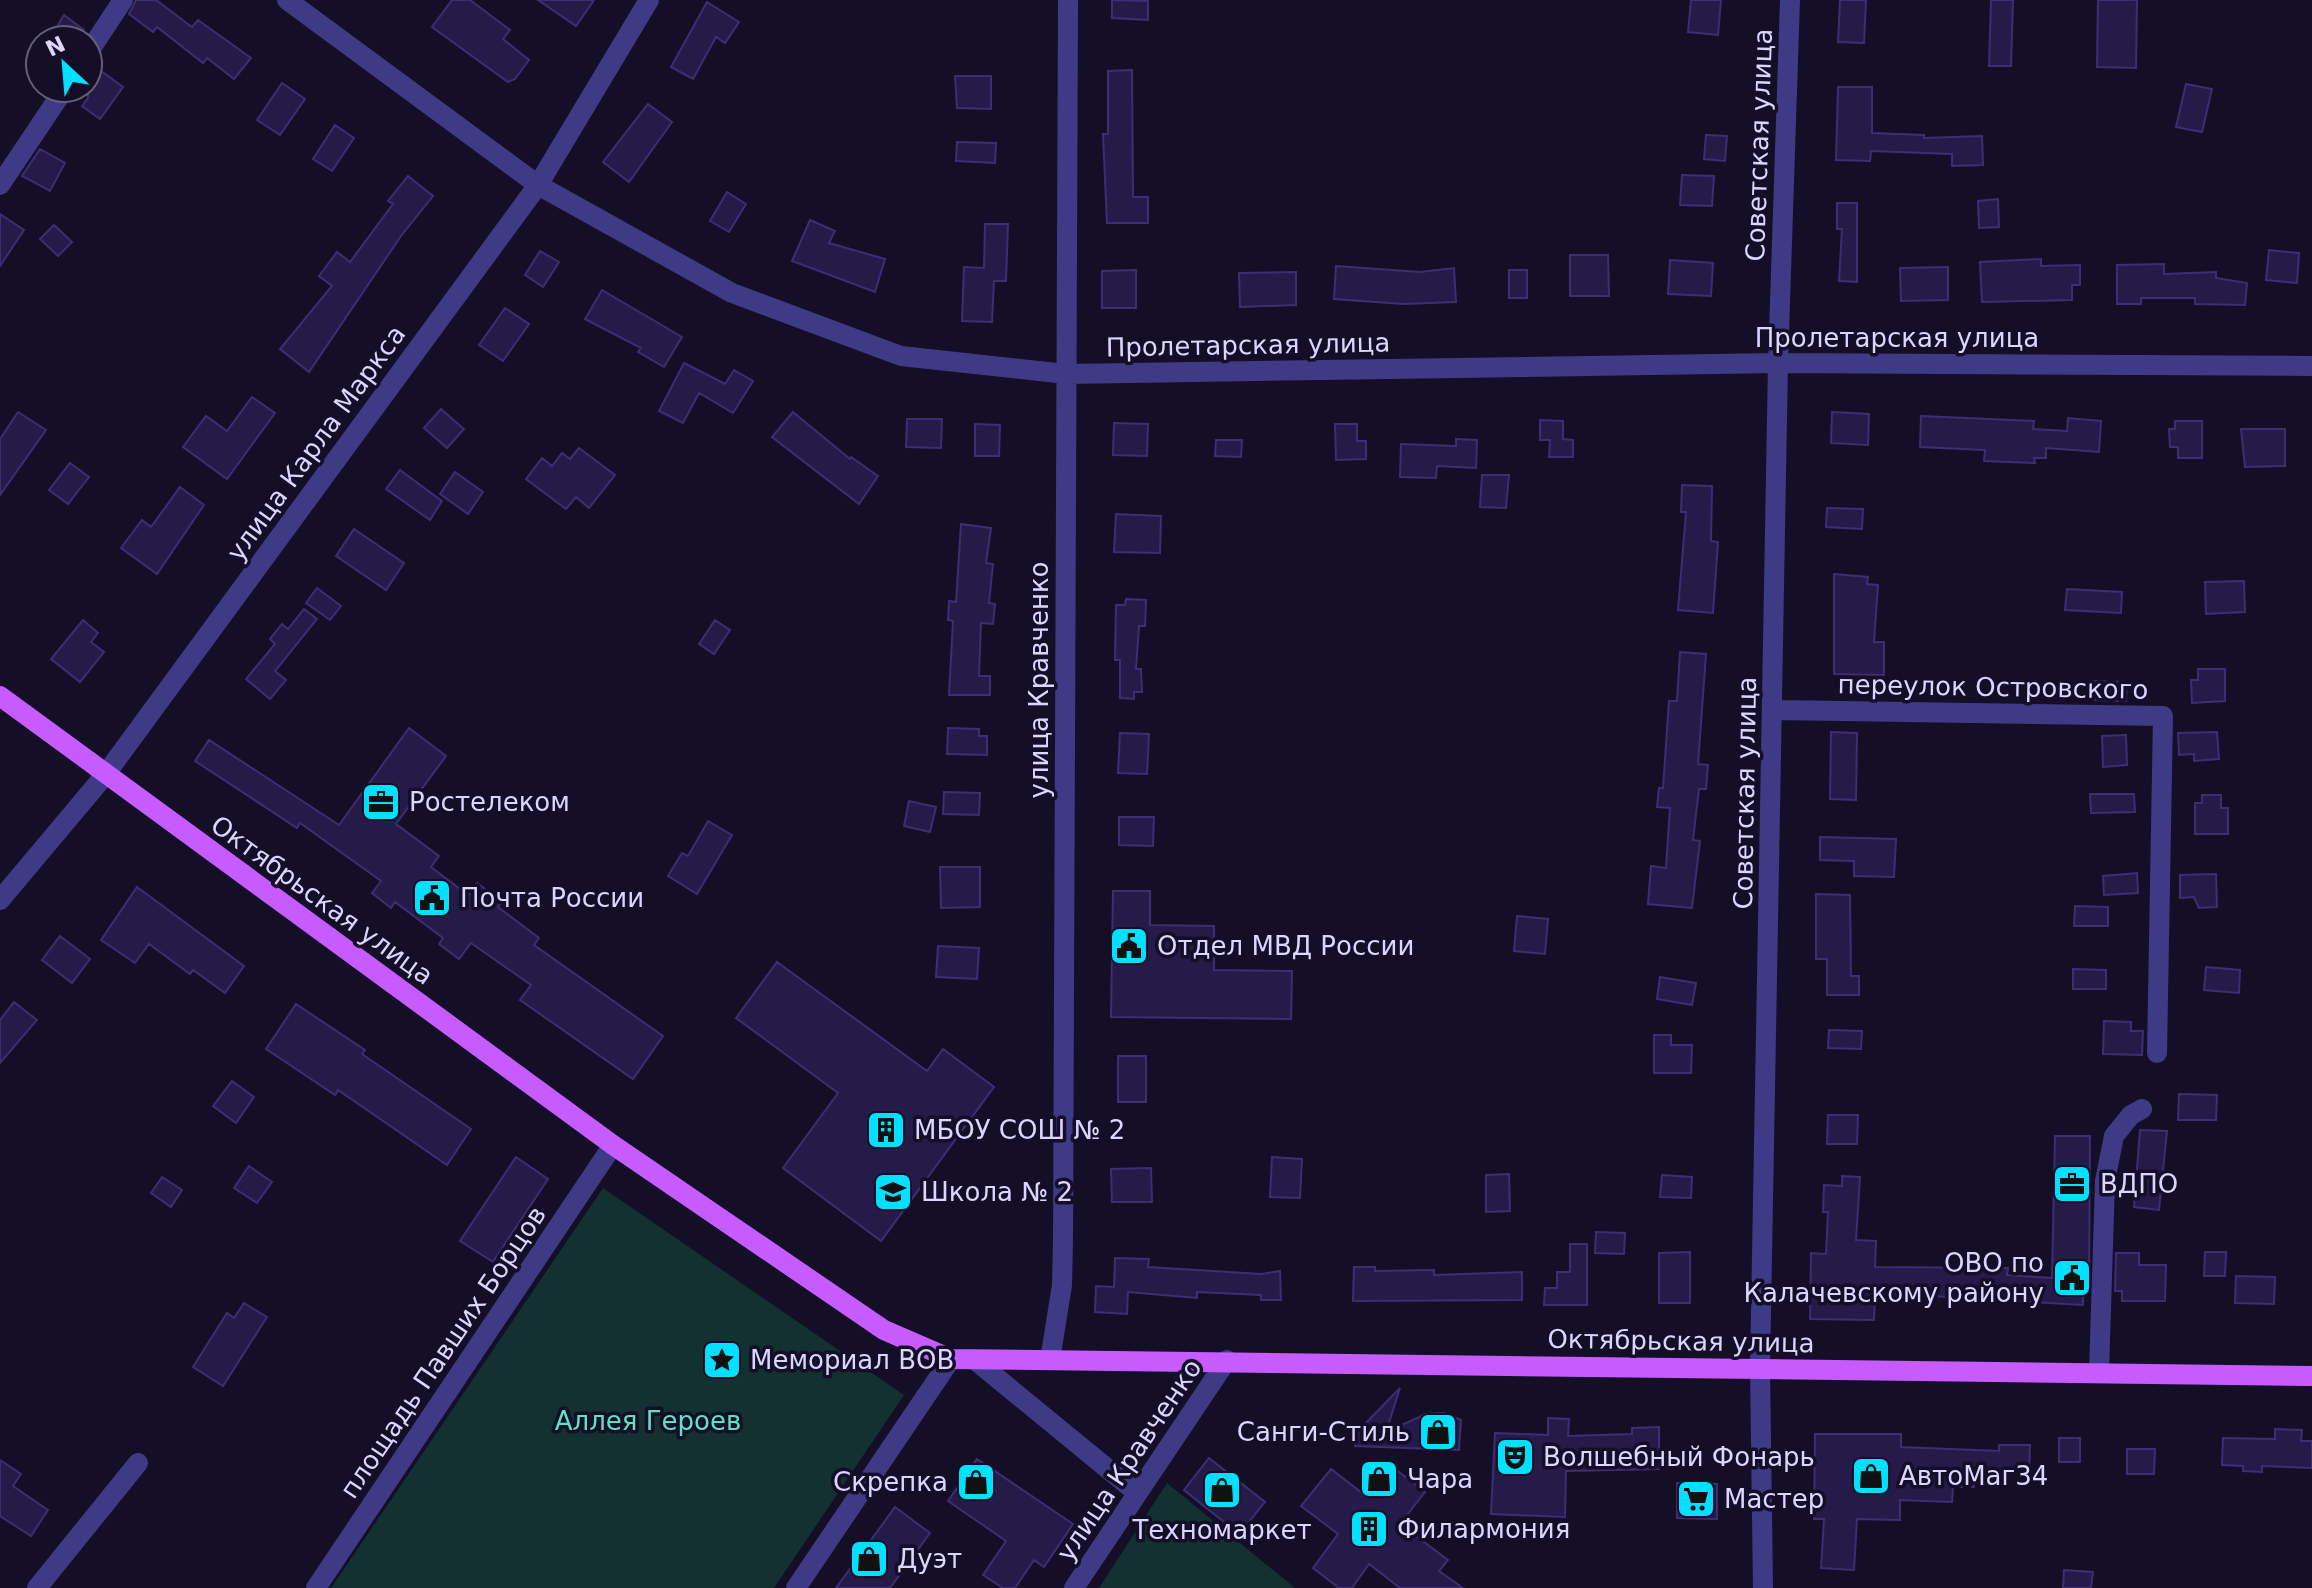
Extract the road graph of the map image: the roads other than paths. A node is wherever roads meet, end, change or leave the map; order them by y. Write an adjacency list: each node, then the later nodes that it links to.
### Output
1 (123, 0): 6 (street)
2 (287, 0): 9 (street, Пролетарская улица)
3 (649, 0): 9 (street, улица Карла Маркса)
4 (1068, 0): 12 (street, улица Кравченко)
5 (1790, 0): 10 (street, Советская улица)
6 (104, 29)
7 (54, 104): 8 (street)
8 (0, 185)
9 (538, 185): 12 (street, Пролетарская улица); 15 (street, улица Карла Маркса)
10 (1778, 363): 11 (street, Пролетарская улица); 12 (street, Пролетарская улица); 14 (street, Советская улица)
11 (2312, 366)
12 (1066, 374): 22 (street, улица Кравченко)
13 (0, 696): 15 (main road, Октябрьская улица)
14 (1773, 710): 17 (street, переулок Островского); 24 (street, Советская улица)
15 (105, 775): 16 (street, улица Карла Маркса); 19 (main road, Октябрьская улица)
16 (0, 900)
17 (2157, 1053)
18 (2142, 1109): 25 (street)
19 (613, 1145): 20 (main road, Октябрьская улица); 30 (street, площадь Павших Борцов)
20 (951, 1359): 21 (main road, Октябрьская улица); 31 (street)
21 (975, 1360): 22 (main road, Октябрьская улица); 28 (street)
22 (1050, 1360): 23 (main road, Октябрьская улица)
23 (1227, 1360): 24 (main road, Октябрьская улица); 28 (street, улица Кравченко)
24 (1760, 1368): 25 (main road, Октябрьская улица); 33 (street, Советская улица)
25 (2099, 1373): 26 (main road, Октябрьская улица)
26 (2312, 1376)
27 (138, 1463): 29 (street)
28 (1136, 1492): 32 (street, улица Кравченко)
29 (37, 1588)
30 (316, 1588)
31 (796, 1588)
32 (1074, 1588)
33 (1763, 1588)

